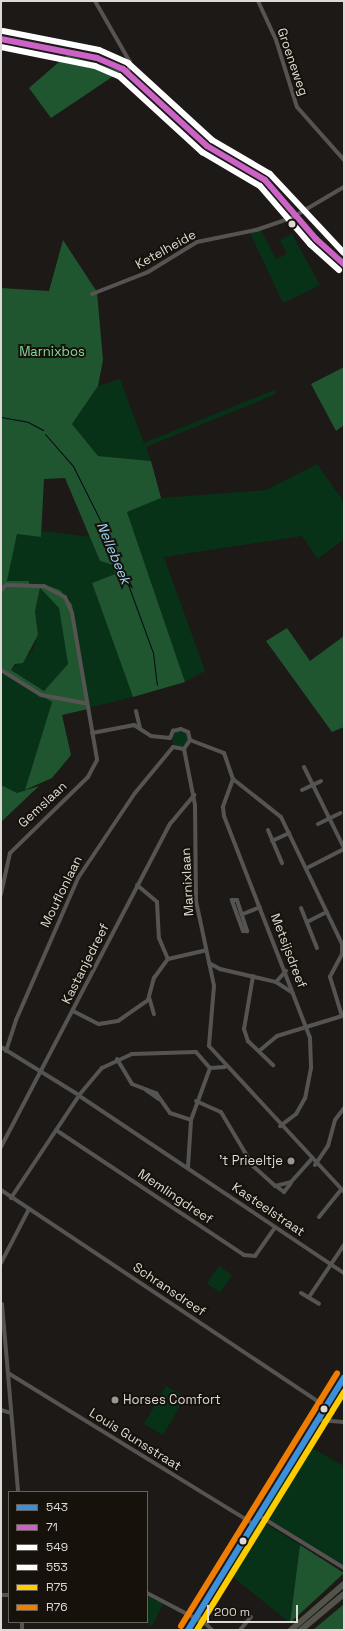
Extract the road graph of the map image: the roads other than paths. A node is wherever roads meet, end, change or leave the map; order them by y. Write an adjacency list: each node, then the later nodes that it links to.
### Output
1 (95, 1): 4 (street)
2 (258, 1): 5 (street, Groeneweg)
3 (1, 38): 4 (street)
4 (128, 73): 7 (street)
5 (344, 160)
6 (344, 187): 7 (street, Ketelheide)
7 (296, 215): 8 (street); 9 (street, Ketelheide)
8 (344, 264)
9 (92, 294)
10 (1, 590): 12 (street, Gemslaan)
11 (1, 670): 12 (street)
12 (84, 703): 15 (street, Gemslaan)
13 (136, 711): 14 (street)
14 (140, 728): 15 (street); 16 (street)
15 (92, 734): 36 (street, Gemslaan)
16 (170, 738): 17 (street); 18 (street)
17 (190, 740): 19 (street); 21 (street)
18 (173, 747): 19 (street); 58 (street, Mouflonlaan)
19 (184, 749): 25 (street, Marnixlaan)
20 (304, 767): 23 (street)
21 (233, 779): 30 (street); 37 (street, Metsijsdreef)
22 (321, 781): 23 (street)
23 (313, 785): 24 (street); 27 (street)
24 (302, 790)
25 (194, 795): 35 (street, Kastanjedreef); 43 (street, Marnixlaan)
26 (341, 813): 27 (street)
27 (329, 819): 28 (street); 32 (street)
28 (318, 824)
29 (268, 830): 31 (street)
30 (289, 833): 31 (street); 34 (street)
31 (272, 841): 33 (street)
32 (344, 849): 34 (street)
33 (282, 863)
34 (307, 868): 39 (street)
35 (137, 885): 44 (street); 53 (street, Kastanjedreef)
36 (1, 894)
37 (260, 907): 40 (street); 47 (street, Metsijsdreef)
38 (301, 908): 41 (street)
39 (327, 912): 41 (street); 55 (street)
40 (242, 914): 40 (street)
41 (307, 922): 42 (street)
42 (317, 948)
43 (206, 950): 44 (street); 45 (street, Marnixlaan)
44 (168, 959): 52 (street)
45 (209, 963): 46 (street); 48 (street, Marnixlaan)
46 (220, 969): 48 (street); 49 (street)
47 (286, 971): 50 (street); 51 (street, Metsijsdreef)
48 (211, 974): 62 (street, Marnixlaan)
49 (253, 976): 50 (street); 59 (street)
50 (276, 982): 51 (street)
51 (294, 994): 56 (street, Metsijsdreef)
52 (149, 997): 53 (street); 54 (street)
53 (73, 1011): 64 (street, Kastanjedreef)
54 (154, 1014)
55 (343, 1017): 56 (street)
56 (308, 1026): 59 (street); 69 (street, Metsijsdreef)
57 (1, 1047): 58 (street, Kasteelstraat)
58 (6, 1051): 64 (street, Kasteelstraat)
59 (259, 1051): 61 (street)
60 (117, 1059): 63 (street); 65 (street); 68 (street)
61 (273, 1065)
62 (224, 1067): 63 (street); 69 (street, Marnixlaan)
63 (210, 1068): 66 (street)
64 (41, 1071): 65 (street, Kasteelstraat); 71 (street, Kastanjedreef)
65 (79, 1095): 70 (street); 74 (street, Kasteelstraat)
66 (196, 1101): 68 (street); 72 (street)
67 (344, 1108): 73 (street)
68 (191, 1120): 74 (street)
69 (280, 1126): 72 (street, Marnixlaan)
70 (56, 1130): 77 (street); 80 (street, Memlingdreef)
71 (1, 1147)
72 (311, 1160): 73 (street, Marnixlaan)
73 (315, 1165): 76 (street, Marnixlaan)
74 (188, 1167): 80 (street, Kasteelstraat)
75 (1, 1190): 77 (street, Schransdreef)
76 (343, 1191): 79 (street)
77 (12, 1198): 78 (street, Schransdreef)
78 (29, 1209): 82 (street); 91 (street, Schransdreef)
79 (319, 1217)
80 (275, 1228): 83 (street, Kasteelstraat)
81 (344, 1245): 83 (street)
82 (1, 1263)
83 (332, 1265): 84 (street, Kasteelstraat); 86 (street)
84 (344, 1273)
85 (301, 1293): 86 (street)
86 (309, 1297): 88 (street)
87 (2, 1304): 89 (street)
88 (318, 1304)
89 (8, 1373): 93 (street); 98 (street, Louis Gunsstraat)
90 (344, 1376): 91 (main road)
91 (325, 1406): 94 (main road)
92 (1, 1410): 93 (street)
93 (11, 1413): 96 (street)
94 (317, 1420): 95 (street); 97 (main road)
95 (344, 1422)
96 (18, 1491)
97 (258, 1515): 98 (main road); 99 (street)
98 (253, 1524): 103 (main road)
99 (344, 1568)
100 (344, 1584): 108 (highway)
101 (148, 1593): 103 (street)
102 (344, 1594): 109 (highway)
103 (196, 1617): 105 (main road); 106 (street)
104 (251, 1617): 107 (street)
105 (188, 1630)
106 (212, 1630)
107 (240, 1630)
108 (290, 1630)
109 (301, 1630)

